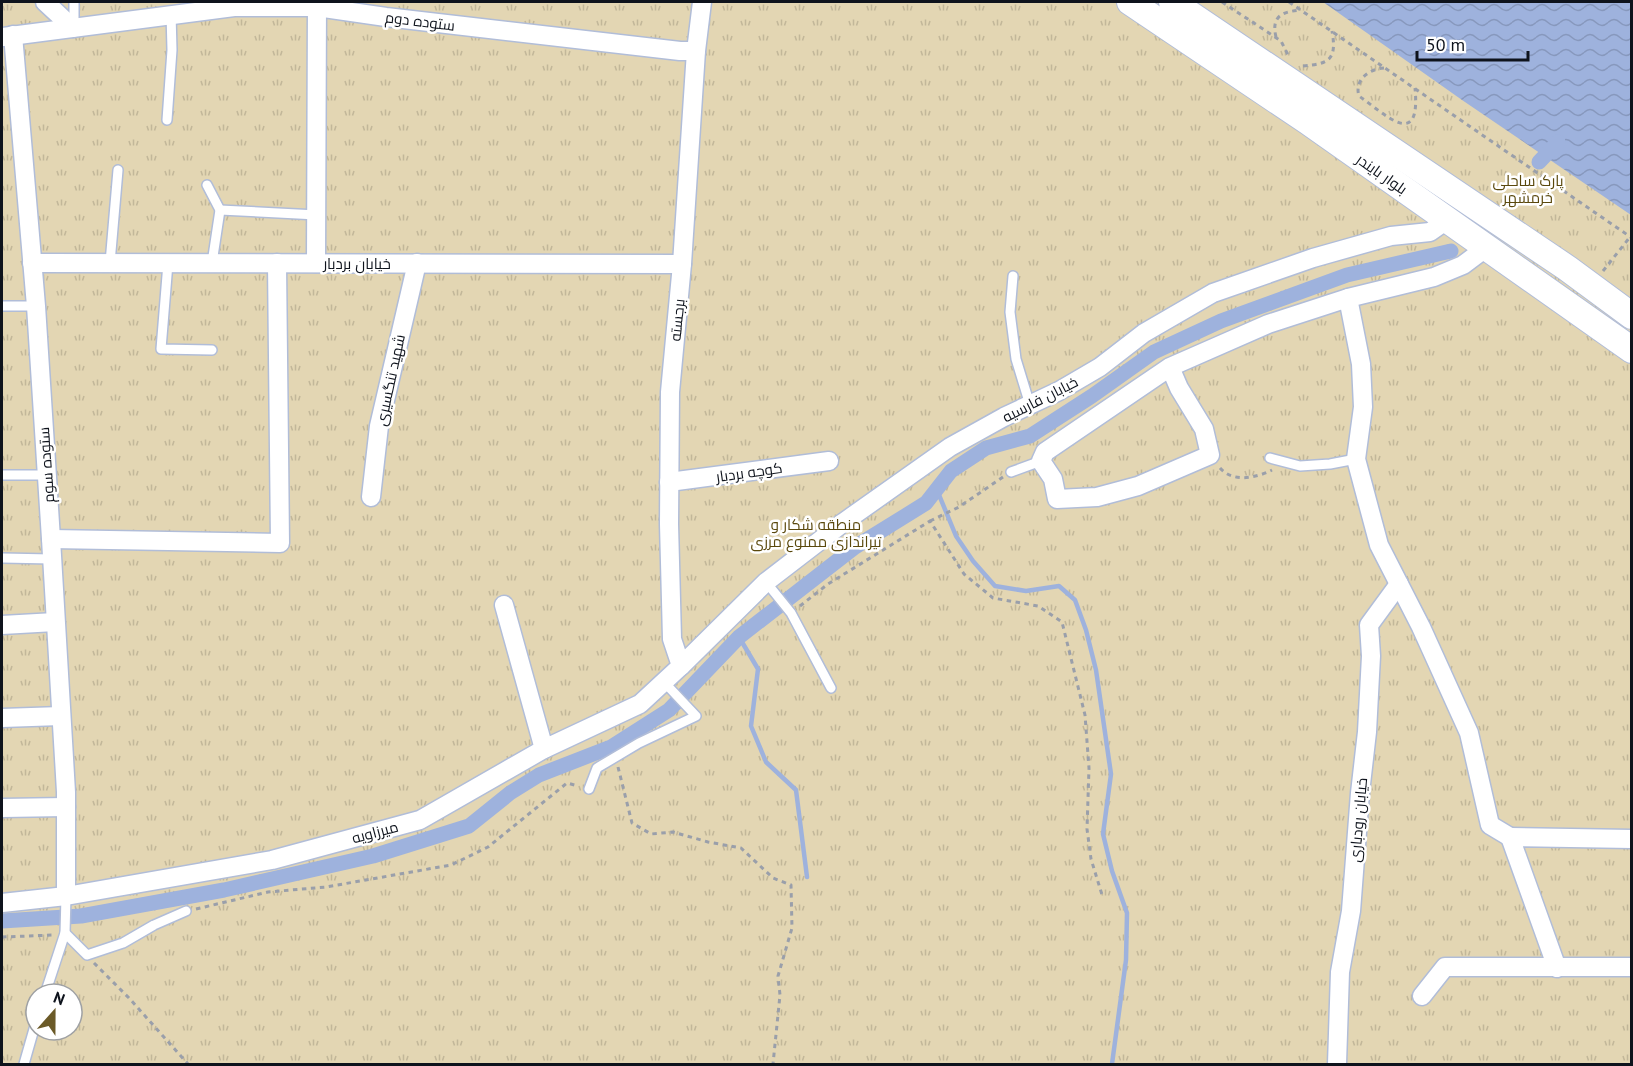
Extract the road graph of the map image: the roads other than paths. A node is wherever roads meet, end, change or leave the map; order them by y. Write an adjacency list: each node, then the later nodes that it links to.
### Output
1 (45, 2): 9 (street)
2 (74, 2): 9 (lane)
3 (702, 2): 11 (street, برجسته)
4 (1130, 2): 17 (street, بلوار بایندر)
5 (1172, 2): 31 (street, بلوار بایندر)
6 (317, 4): 7 (street, ستوده دوم); 8 (street, ستوده دوم); 16 (street)
7 (387, 9): 11 (street, ستوده دوم)
8 (171, 13): 9 (street, ستوده دوم); 12 (lane)
9 (74, 28): 10 (street, ستوده دوم)
10 (8, 36): 19 (street, ستوده سوم)
11 (696, 51): 26 (street, برجسته)
12 (167, 120)
13 (118, 170): 20 (lane)
14 (207, 186): 15 (lane)
15 (220, 210): 16 (lane); 22 (lane)
16 (317, 215): 25 (street)
17 (1447, 220): 18 (street, بلوار بایندر); 35 (street, خیابان فارسیه)
18 (1487, 247): 28 (street); 33 (street, بلوار بایندر)
19 (32, 263): 20 (street, خیابان بردبار); 30 (street, ستوده سوم)
20 (110, 263): 21 (street, خیابان بردبار)
21 (168, 263): 22 (street, خیابان بردبار); 32 (lane)
22 (212, 263): 23 (street, خیابان بردبار)
23 (277, 263): 25 (street, خیابان بردبار); 45 (street)
24 (417, 263): 25 (street, خیابان بردبار); 26 (street, خیابان بردبار); 44 (street, شهید تنگسیری)
25 (316, 264)
26 (682, 264): 43 (street, برجسته)
27 (1013, 276): 35 (lane)
28 (1348, 298): 34 (street); 37 (street)
29 (2, 306): 30 (lane)
30 (36, 306): 42 (street, ستوده سوم)
31 (1632, 316)
32 (212, 350)
33 (1632, 350)
34 (1170, 367): 39 (street); 39 (street)
35 (1030, 405): 49 (street, خیابان فارسیه)
36 (1270, 458): 37 (lane)
37 (1356, 459): 48 (street)
38 (829, 461): 43 (street, کوچه بردبار)
39 (1041, 461): 40 (lane)
40 (1011, 472)
41 (2, 475): 42 (lane)
42 (47, 475): 45 (street, ستوده سوم)
43 (669, 483): 53 (street, برجسته)
44 (371, 497)
45 (51, 539): 47 (street, ستوده سوم)
46 (2, 558): 47 (lane)
47 (52, 560): 51 (street, ستوده سوم)
48 (1399, 584): 62 (street); 74 (street, خیابان رودباری)
49 (771, 588): 53 (street, خیابان فارسیه); 55 (lane)
50 (504, 605): 58 (street)
51 (55, 622): 52 (street); 56 (street, ستوده سوم)
52 (2, 625)
53 (681, 666): 54 (street, میرزاویه)
54 (668, 686): 58 (street, میرزاویه); 59 (lane)
55 (831, 688)
56 (61, 716): 57 (street); 60 (street, ستوده سوم)
57 (2, 718)
58 (544, 749): 64 (street, میرزاویه)
59 (589, 789)
60 (66, 807): 61 (street); 64 (street, ستوده سوم)
61 (2, 808)
62 (1510, 837): 63 (street); 69 (street)
63 (1632, 839)
64 (66, 901): 65 (street, میرزاویه); 67 (lane)
65 (2, 903)
66 (186, 911): 67 (lane)
67 (65, 930): 70 (lane)
68 (1632, 967): 69 (street)
69 (1557, 968): 71 (street)
70 (49, 982)
71 (1422, 996)
72 (30, 1042): 73 (lane)
73 (24, 1065)
74 (1337, 1065)

